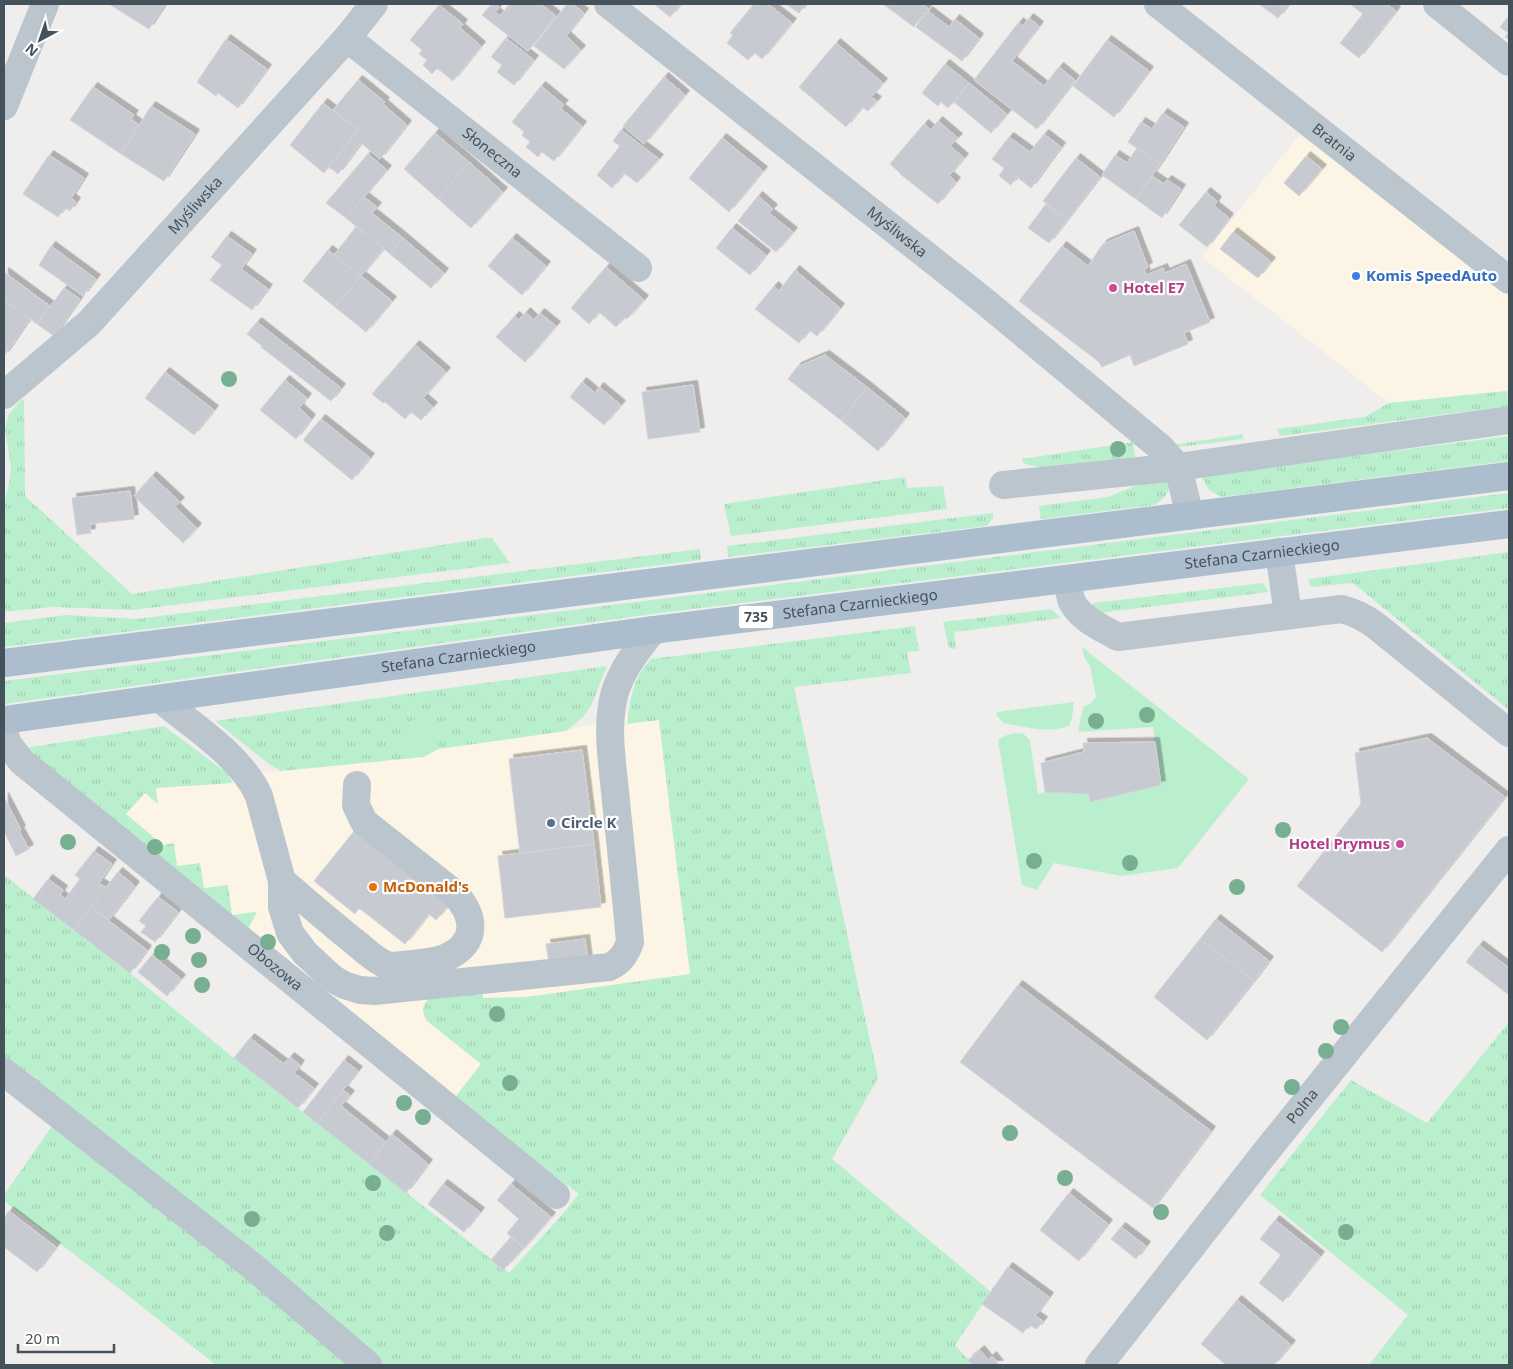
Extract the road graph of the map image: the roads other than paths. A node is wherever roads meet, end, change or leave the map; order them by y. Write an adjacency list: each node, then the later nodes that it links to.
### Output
1 (45, 4): 8 (street)
2 (374, 4): 6 (street, Myśliwska)
3 (608, 4): 14 (street, Myśliwska)
4 (1158, 4): 11 (street, Bratnia)
5 (1437, 4): 7 (street)
6 (347, 38): 10 (street, Słoneczna); 12 (street, Myśliwska)
7 (1509, 62)
8 (10, 77): 9 (street)
9 (4, 106)
10 (638, 268)
11 (1509, 280)
12 (4, 395)
13 (1509, 420): 14 (street)
14 (1178, 467): 16 (street); 17 (street)
15 (1509, 476): 17 (main road)
16 (1002, 485)
17 (1190, 516): 23 (main road)
18 (1509, 524): 19 (main road, Stefana Czarnieckiego / 735)
19 (1280, 552): 20 (main road, Stefana Czarnieckiego / 735); 21 (street)
20 (1067, 579): 21 (street); 22 (main road, Stefana Czarnieckiego / 735)
21 (1288, 615): 27 (street)
22 (653, 630): 24 (main road, Stefana Czarnieckiego / 735); 30 (street)
23 (4, 663)
24 (160, 699): 25 (main road, Stefana Czarnieckiego / 735); 30 (street)
25 (4, 720)
26 (4, 732): 32 (street, Obozowa)
27 (1509, 733)
28 (357, 785): 30 (street)
29 (1509, 850): 34 (street, Polna)
30 (282, 881)
31 (4, 1072): 33 (street)
32 (556, 1195)
33 (368, 1365)
34 (1099, 1365)

